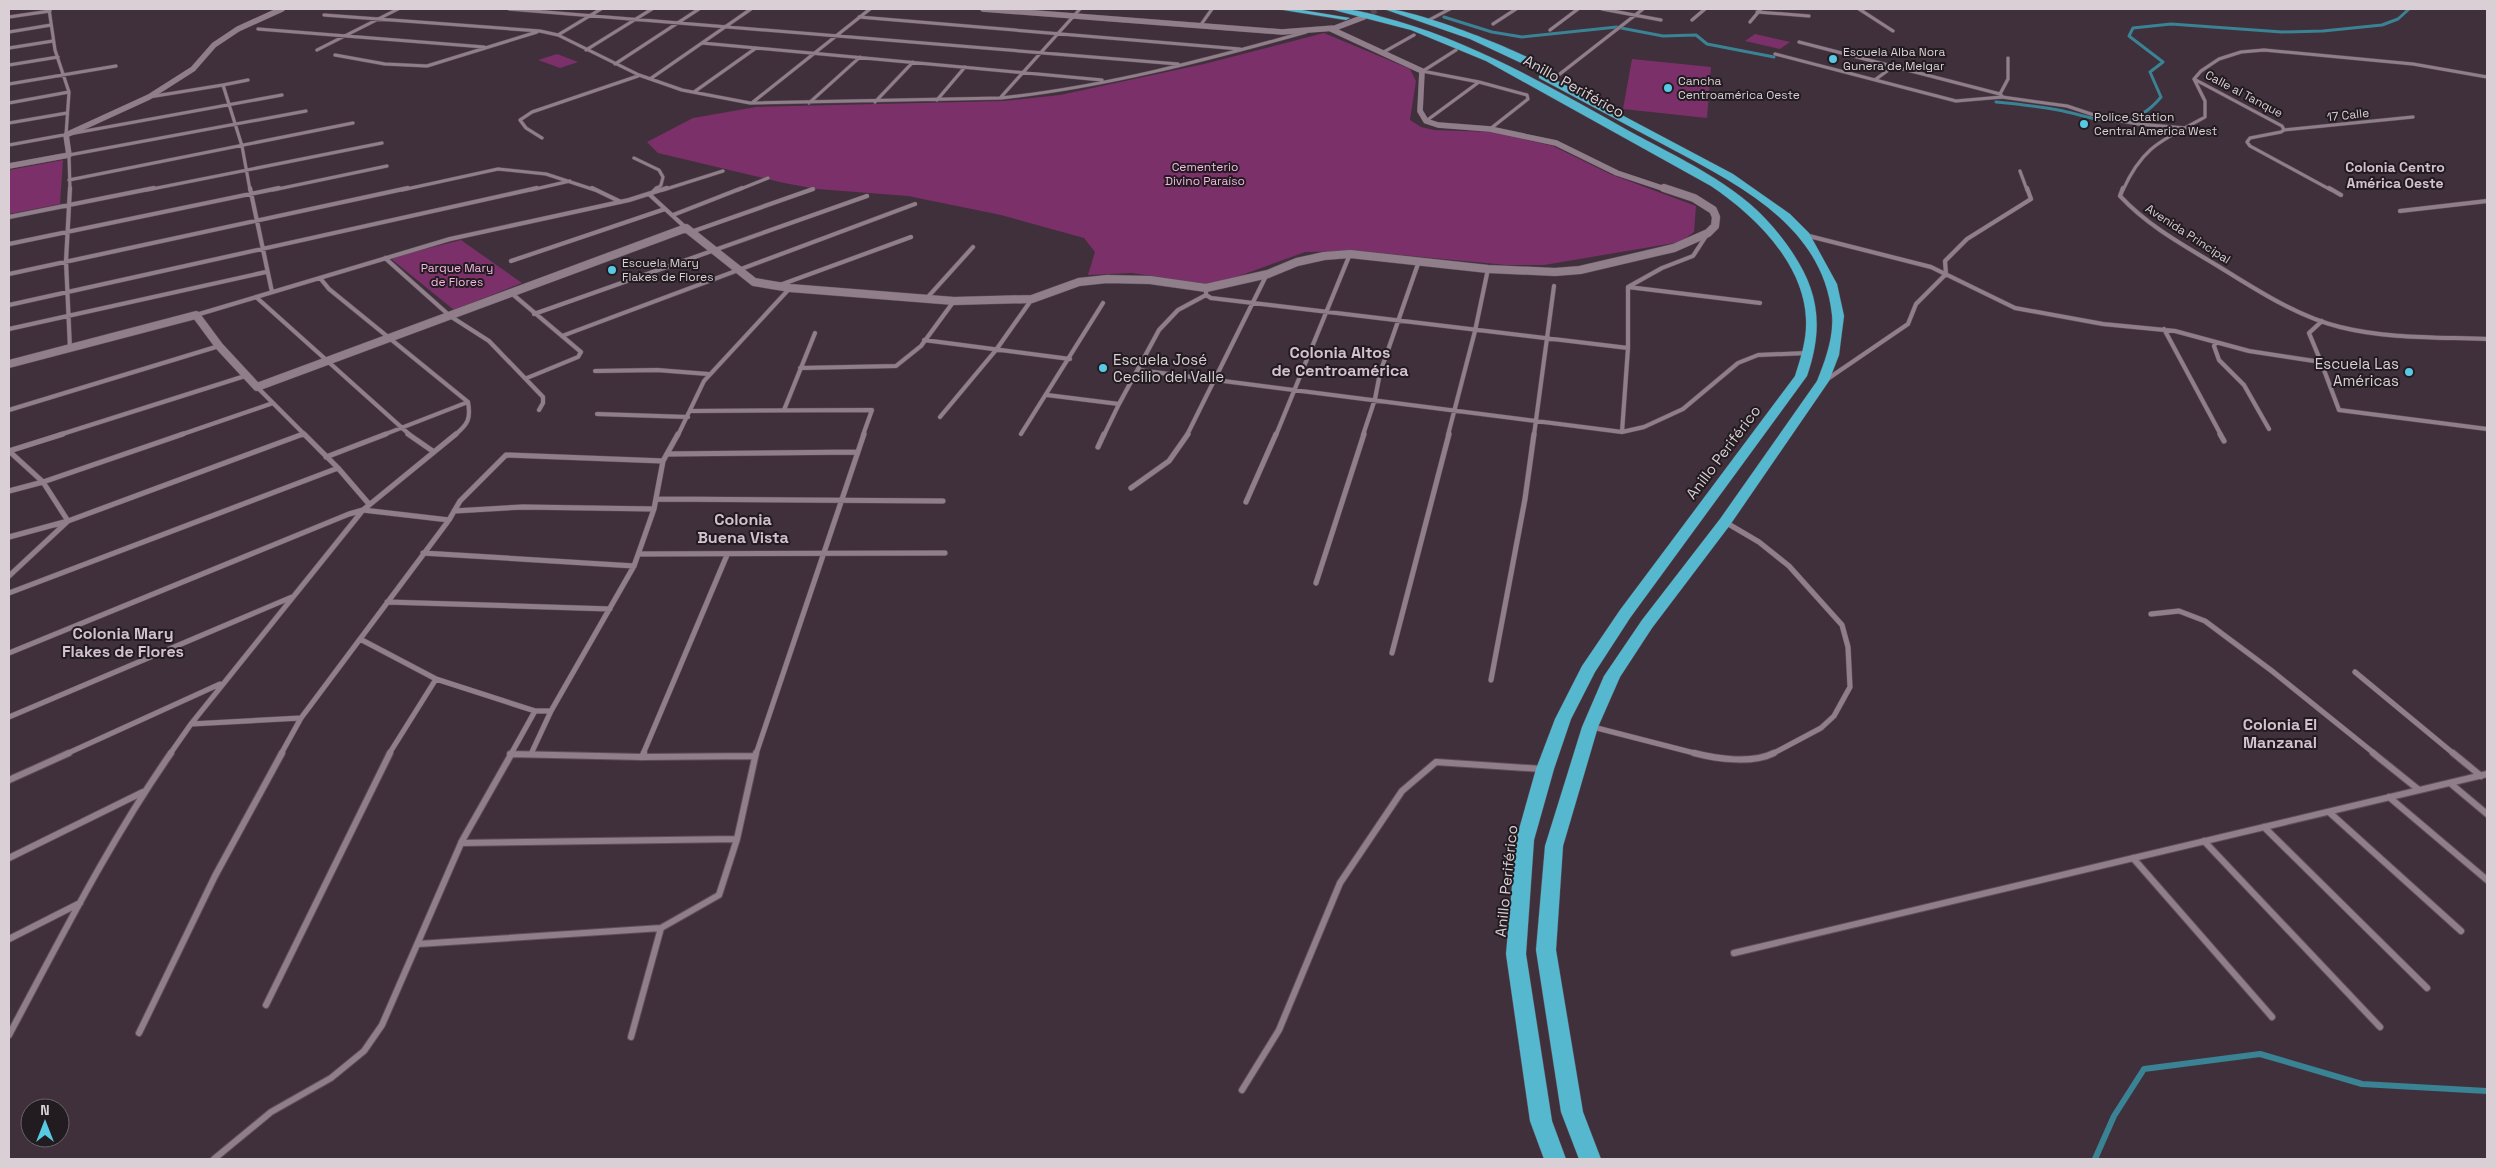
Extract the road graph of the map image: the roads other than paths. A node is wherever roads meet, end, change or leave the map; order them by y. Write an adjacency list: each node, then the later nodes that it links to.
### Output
1 (282, 9): 99 (street)
2 (398, 9): 33 (street)
3 (509, 9): 26 (street)
4 (601, 9): 26 (street)
5 (652, 9): 34 (street)
6 (699, 9): 38 (street)
7 (750, 9): 42 (street)
8 (870, 9): 32 (street)
9 (983, 9): 29 (street)
10 (1080, 9): 29 (street)
11 (1212, 9): 43 (street)
12 (1281, 9): 27 (highway)
13 (1334, 9): 107 (highway, Anillo Periférico)
14 (1388, 9): 35 (highway)
15 (1450, 9): 35 (street)
16 (1516, 9): 40 (street)
17 (1578, 9): 46 (street)
18 (1602, 9): 28 (street)
19 (1644, 9): 28 (street)
20 (1705, 9): 37 (street)
21 (1761, 9): 24 (street)
22 (1859, 9): 50 (street)
23 (49, 10): 31 (street); 41 (street)
24 (1758, 12): 30 (street); 39 (street)
25 (324, 14): 33 (street)
26 (590, 15): 34 (street); 52 (street)
27 (1363, 15): 45 (street); 54 (highway); 107 (highway, Anillo Periférico)
28 (1636, 15): 36 (street); 85 (street)
29 (1073, 16): 43 (street); 51 (street)
30 (1809, 16)
31 (9, 17)
32 (859, 17): 51 (street); 53 (street)
33 (381, 18): 47 (street); 55 (street)
34 (635, 19): 38 (street); 63 (street)
35 (1429, 20): 85 (highway)
36 (1661, 20)
37 (1692, 20)
38 (678, 22): 42 (street); 75 (street)
39 (1750, 22)
40 (1493, 24)
41 (50, 25): 48 (street); 56 (street)
42 (727, 26): 53 (street); 58 (street)
43 (1200, 26): 49 (street)
44 (258, 29): 55 (street)
45 (1331, 29): 49 (street); 68 (street)
46 (1550, 30)
47 (540, 31): 52 (street); 59 (street)
48 (9, 32)
49 (1306, 32): 64 (street)
50 (1893, 32)
51 (1059, 34): 64 (street); 66 (street)
52 (558, 35): 63 (street)
53 (837, 35): 66 (street); 67 (street)
54 (1414, 35): 65 (highway); 68 (street)
55 (344, 36): 59 (street); 62 (street)
56 (53, 41): 60 (street); 71 (street)
57 (1799, 42): 79 (street)
58 (702, 43): 61 (street); 87 (street)
59 (484, 47): 70 (street)
60 (9, 48)
61 (756, 48): 67 (street); 96 (street)
62 (317, 50)
63 (586, 50): 75 (street)
64 (1245, 50): 77 (street)
65 (1456, 50): 81 (street); 107 (highway)
66 (1041, 52): 77 (street); 82 (street)
67 (814, 53): 72 (street); 104 (street)
68 (1381, 54): 81 (street)
69 (1775, 54): 88 (street)
70 (335, 55)
71 (58, 57): 76 (street); 83 (street)
72 (860, 58): 74 (street); 105 (street)
73 (2008, 58): 98 (street)
74 (914, 62): 80 (street); 102 (street)
75 (615, 64): 84 (street)
76 (9, 65)
77 (1184, 65): 91 (street)
78 (116, 66): 83 (street)
79 (1894, 66): 88 (street); 98 (street)
80 (965, 67): 82 (street); 101 (street)
81 (1422, 71): 92 (street); 111 (street)
82 (1023, 72): 91 (street); 100 (street)
83 (65, 75): 93 (street); 95 (street)
84 (639, 76): 87 (street); 119 (street)
85 (1556, 77): 107 (highway)
86 (2487, 77): 89 (street)
87 (650, 79): 96 (street)
88 (1876, 79): 98 (street)
89 (2194, 79): 115 (street, Avenida Principal); 117 (street, Calle al Tanque)
90 (248, 80): 94 (street)
91 (1109, 80): 100 (street)
92 (1479, 82): 111 (street); 116 (street)
93 (9, 84)
94 (222, 86): 99 (street); 106 (street)
95 (69, 92): 103 (street); 109 (street)
96 (694, 92): 104 (street)
97 (282, 95): 106 (street)
98 (2001, 95): 115 (street)
99 (149, 97): 118 (street)
100 (1001, 98): 101 (street)
101 (937, 100): 102 (street)
102 (874, 102): 105 (street)
103 (9, 103)
104 (753, 103): 105 (street)
105 (809, 103)
106 (229, 105): 114 (street); 118 (street)
107 (1593, 109): 150 (highway, Anillo Periférico); 205 (highway, Anillo Periférico)
108 (306, 111): 114 (street)
109 (67, 113): 112 (street); 118 (street)
110 (2413, 117): 117 (street, 17 Calle)
111 (1426, 121): 116 (street)
112 (9, 123)
113 (353, 123): 122 (street)
114 (236, 125): 122 (street); 123 (street)
115 (2186, 128): 190 (street, Avenida Principal)
116 (1490, 129): 149 (street)
117 (2284, 130): 136 (street, Calle al Tanque)
118 (66, 135): 121 (street); 123 (street)
119 (542, 138)
120 (382, 143): 127 (street)
121 (9, 145)
122 (242, 146): 127 (street); 131 (street)
123 (69, 155): 125 (street); 131 (street)
124 (634, 158): 135 (street)
125 (9, 166)
126 (387, 166): 134 (street)
127 (246, 170): 134 (street); 141 (street)
128 (723, 171): 135 (street)
129 (2020, 171): 166 (street)
130 (768, 178): 144 (street)
131 (69, 180): 141 (street)
132 (570, 181): 139 (street); 146 (street); 154 (street)
133 (813, 189): 147 (street)
134 (252, 195): 146 (street); 148 (street)
135 (650, 195): 139 (street); 142 (street)
136 (2341, 195)
137 (867, 196): 155 (street)
138 (2487, 201): 143 (street)
139 (621, 202): 157 (street)
140 (915, 204): 162 (street)
141 (70, 205): 145 (street); 148 (street)
142 (665, 209): 144 (street); 158 (street)
143 (2400, 211)
144 (672, 215): 147 (street)
145 (9, 217)
146 (256, 221): 154 (street); 160 (street)
147 (689, 230): 155 (street); 175 (street)
148 (69, 232): 152 (street); 160 (street)
149 (1708, 233): 161 (street); 170 (street)
150 (1805, 235): 166 (street); 217 (highway, Anillo Periférico)
151 (911, 237): 169 (street)
152 (9, 244)
153 (973, 247): 177 (street)
154 (263, 250): 163 (street); 173 (street)
155 (714, 250): 162 (street); 185 (street)
156 (1350, 254): 159 (street); 165 (street); 184 (street)
157 (385, 258): 167 (street); 188 (street)
158 (511, 261)
159 (1419, 261): 161 (street); 189 (street)
160 (66, 262): 164 (street); 173 (street)
161 (1488, 269): 193 (street)
162 (739, 270): 169 (street); 195 (street)
163 (266, 272): 174 (street); 187 (street)
164 (9, 274)
165 (1268, 274): 172 (street); 182 (street)
166 (1946, 274): 192 (street); 217 (street)
167 (320, 278): 174 (street); 196 (street)
168 (1554, 286): 197 (street)
169 (775, 287): 171 (street)
170 (1628, 287): 181 (street); 202 (street)
171 (790, 288): 177 (street); 213 (street)
172 (1206, 291): 178 (street); 182 (street); 211 (street)
173 (68, 292): 183 (street); 187 (street)
174 (272, 292): 176 (street)
175 (510, 292): 185 (street); 188 (street)
176 (256, 297): 186 (street); 207 (street)
177 (926, 299): 179 (street)
178 (1032, 299): 179 (street); 204 (street)
179 (954, 301): 199 (street)
180 (1103, 303): 206 (street)
181 (1760, 303)
182 (1253, 304): 184 (street); 216 (street)
183 (9, 305)
184 (1326, 312): 189 (street); 219 (street)
185 (534, 314): 195 (street)
186 (196, 315): 201 (street); 203 (street)
187 (68, 316): 191 (street); 203 (street)
188 (450, 316): 196 (street); 215 (street)
189 (1398, 321): 193 (street); 221 (street)
190 (2322, 322): 198 (street, Avenida Principal); 208 (street)
191 (9, 329)
192 (2164, 329): 200 (street); 240 (street)
193 (1475, 331): 197 (street); 228 (street)
194 (815, 332): 210 (street)
195 (562, 336): 215 (street)
196 (391, 338): 207 (street); 222 (street)
197 (1548, 339): 202 (street); 233 (street)
198 (2487, 339)
199 (924, 340): 204 (street); 210 (street)
200 (2216, 342): 208 (street); 235 (street)
201 (218, 346): 214 (street); 225 (street)
202 (1628, 348): 237 (street)
203 (70, 349): 209 (street)
204 (996, 350): 206 (street); 232 (street)
205 (1810, 353): 237 (street); 294 (highway, Anillo Periférico)
206 (1070, 359): 220 (street)
207 (325, 362): 218 (street); 234 (street)
208 (2321, 362): 236 (street)
209 (9, 364)
210 (800, 368): 227 (street)
211 (1138, 370): 216 (street); 224 (street)
212 (595, 371): 213 (street)
213 (708, 374): 229 (street)
214 (245, 376): 218 (street); 242 (street)
215 (527, 378): 226 (street)
216 (1216, 380): 219 (street); 250 (street)
217 (1823, 381): 262 (highway, Anillo Periférico)
218 (257, 387): 223 (street)
219 (1296, 390): 221 (street); 255 (street)
220 (1047, 396): 224 (street); 239 (street)
221 (1375, 399): 228 (street); 271 (street)
222 (468, 402): 234 (street); 243 (street)
223 (274, 403): 238 (street); 249 (street)
224 (1119, 404): 241 (street)
225 (9, 410)
226 (539, 410)
227 (784, 410): 229 (street); 244 (street)
228 (1454, 410): 233 (street); 279 (street)
229 (691, 411): 231 (street)
230 (597, 414): 231 (street)
231 (688, 417): 245 (street)
232 (940, 417)
233 (1535, 420): 237 (street); 282 (street)
234 (399, 427): 243 (street); 246 (street)
235 (2269, 429)
236 (2487, 429)
237 (1622, 432)
238 (303, 434): 246 (street); 261 (street)
239 (1021, 434)
240 (2224, 441)
241 (1098, 447)
242 (9, 451): 249 (street)
243 (434, 452): 256 (street)
244 (858, 452): 245 (street); 254 (street)
245 (667, 454): 247 (street)
246 (326, 457): 248 (street)
247 (663, 461): 252 (street); 259 (street)
248 (338, 468): 256 (street); 272 (street)
249 (43, 482): 251 (street); 261 (street)
250 (1131, 488)
251 (9, 491)
252 (656, 499): 254 (street); 257 (street)
253 (943, 500): 254 (street)
254 (842, 502): 268 (street)
255 (1246, 502)
256 (369, 504): 258 (street)
257 (654, 509): 259 (street); 266 (street)
258 (363, 510): 260 (street); 273 (street); 278 (street)
259 (454, 512): 260 (street)
260 (449, 520): 264 (street)
261 (68, 521): 263 (street); 270 (street)
262 (1725, 522): 289 (highway, Anillo Periférico); 289 (street)
263 (9, 537)
264 (423, 553): 269 (street); 274 (street)
265 (945, 553): 268 (street)
266 (639, 554): 267 (street); 269 (street)
267 (727, 555): 268 (street); 293 (street)
268 (821, 555): 292 (street)
269 (634, 566): 275 (street)
270 (9, 576)
271 (1316, 583)
272 (9, 593)
273 (294, 596): 283 (street); 286 (street)
274 (387, 602): 275 (street); 277 (street)
275 (610, 609): 285 (street)
276 (2151, 614): 298 (street)
277 (360, 639): 281 (street); 287 (street)
278 (9, 653)
279 (1392, 653)
280 (2355, 672): 295 (street)
281 (436, 679): 284 (street); 317 (street)
282 (1491, 680)
283 (223, 683): 288 (street); 296 (street)
284 (535, 710): 285 (street); 290 (street)
285 (551, 710): 291 (street)
286 (9, 717)
287 (301, 718): 288 (street); 320 (street)
288 (191, 724): 299 (street)
289 (1590, 727): 326 (highway, Anillo Periférico)
290 (510, 754): 291 (street); 306 (street)
291 (531, 754): 293 (street)
292 (755, 756): 293 (street); 304 (street)
293 (642, 757)
294 (1545, 769): 323 (street); 325 (highway, Anillo Periférico)
295 (2484, 775): 297 (street)
296 (9, 780)
297 (2450, 783): 298 (street); 302 (street)
298 (2418, 790): 300 (street)
299 (144, 792): 307 (street); 310 (street)
300 (2390, 797): 301 (street); 309 (street)
301 (2329, 812): 303 (street); 312 (street)
302 (2487, 814)
303 (2264, 827): 305 (street); 316 (street)
304 (737, 839): 306 (street); 311 (street)
305 (2204, 841): 308 (street); 319 (street)
306 (461, 844): 314 (street)
307 (9, 858)
308 (2133, 858): 315 (street); 318 (street)
309 (2487, 880)
310 (80, 903): 313 (street); 321 (street)
311 (661, 928): 314 (street); 322 (street)
312 (2461, 931)
313 (9, 939)
314 (418, 944): 324 (street)
315 (1734, 953)
316 (2426, 988)
317 (266, 1005)
318 (2272, 1017)
319 (2380, 1027)
320 (139, 1032)
321 (9, 1035)
322 (631, 1037)
323 (1242, 1090)
324 (214, 1159)
325 (1555, 1159)
326 (1590, 1159)

